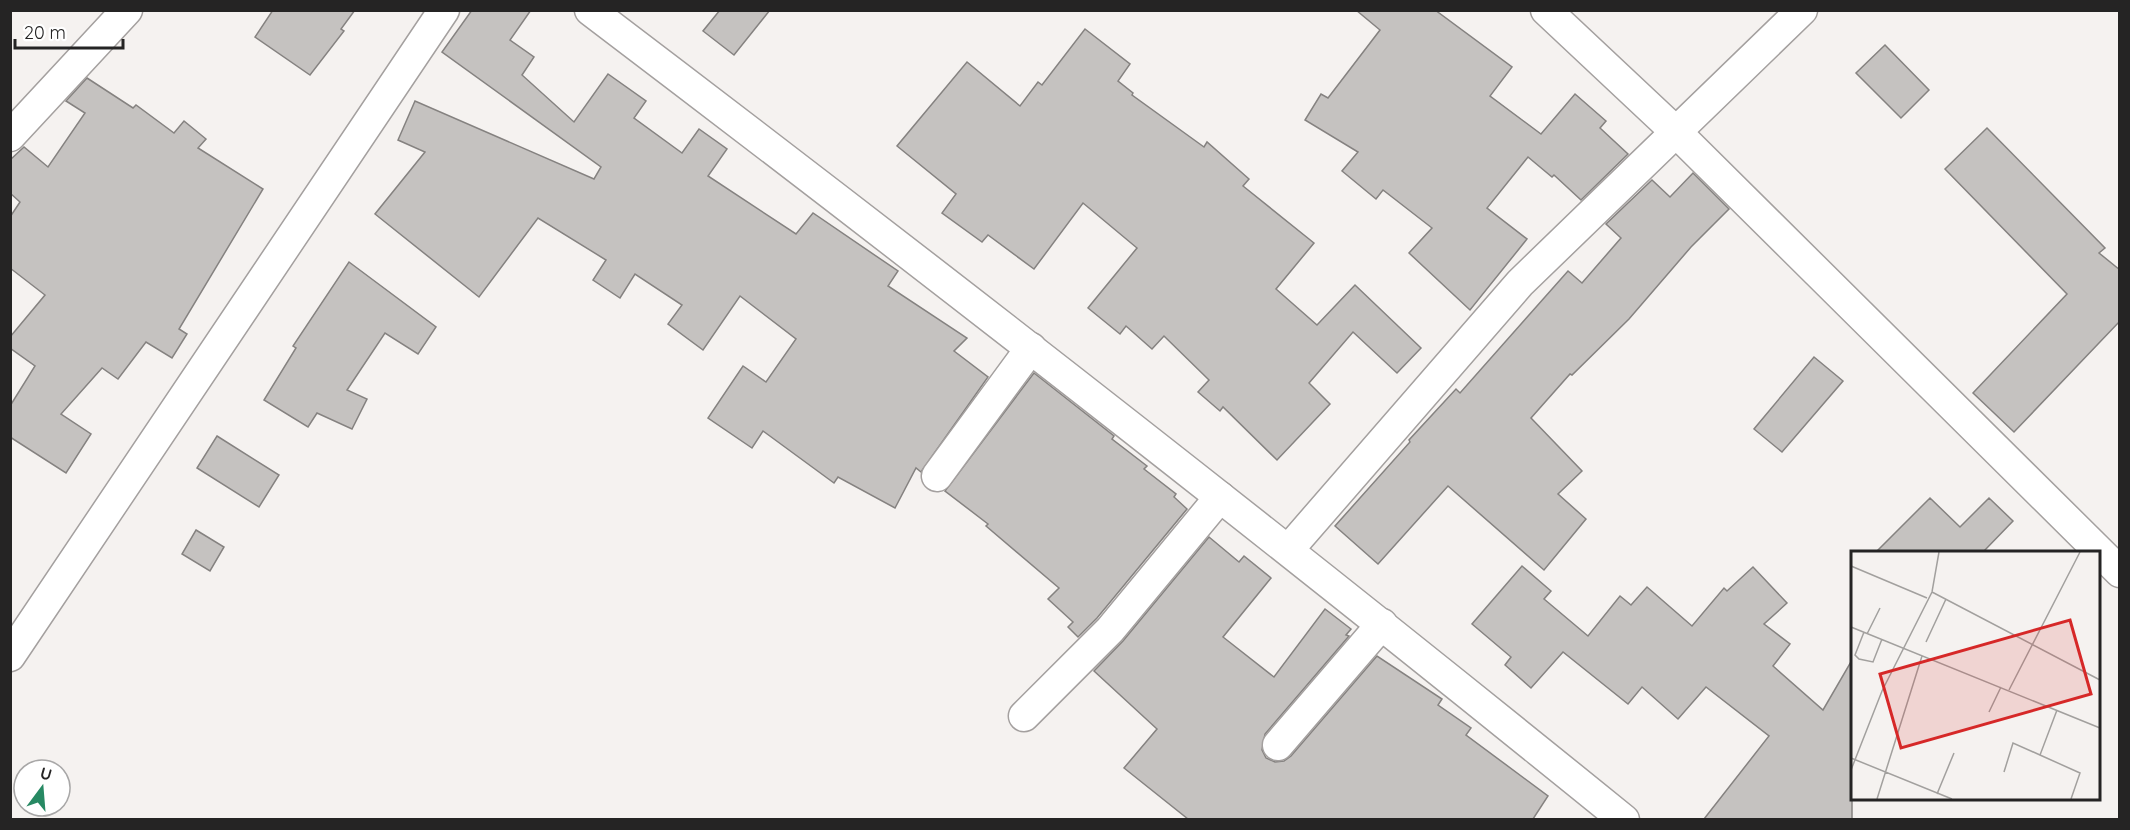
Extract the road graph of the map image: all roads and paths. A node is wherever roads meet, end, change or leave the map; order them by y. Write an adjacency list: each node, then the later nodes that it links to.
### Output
1 (127, 10): 7 (street)
2 (444, 10): 16 (street)
3 (590, 10): 8 (street)
4 (1546, 10): 6 (street)
5 (1802, 10): 6 (street)
6 (1676, 132): 11 (street); 12 (street)
7 (10, 136)
8 (1031, 348): 9 (street); 10 (street)
9 (937, 476)
10 (1220, 497): 11 (street); 17 (street)
11 (1289, 549): 15 (street)
12 (2099, 551)
13 (2100, 552): 14 (street)
14 (2120, 572)
15 (1382, 624): 18 (street); 19 (street)
16 (10, 656)
17 (1024, 716)
18 (1278, 745)
19 (1624, 819)

